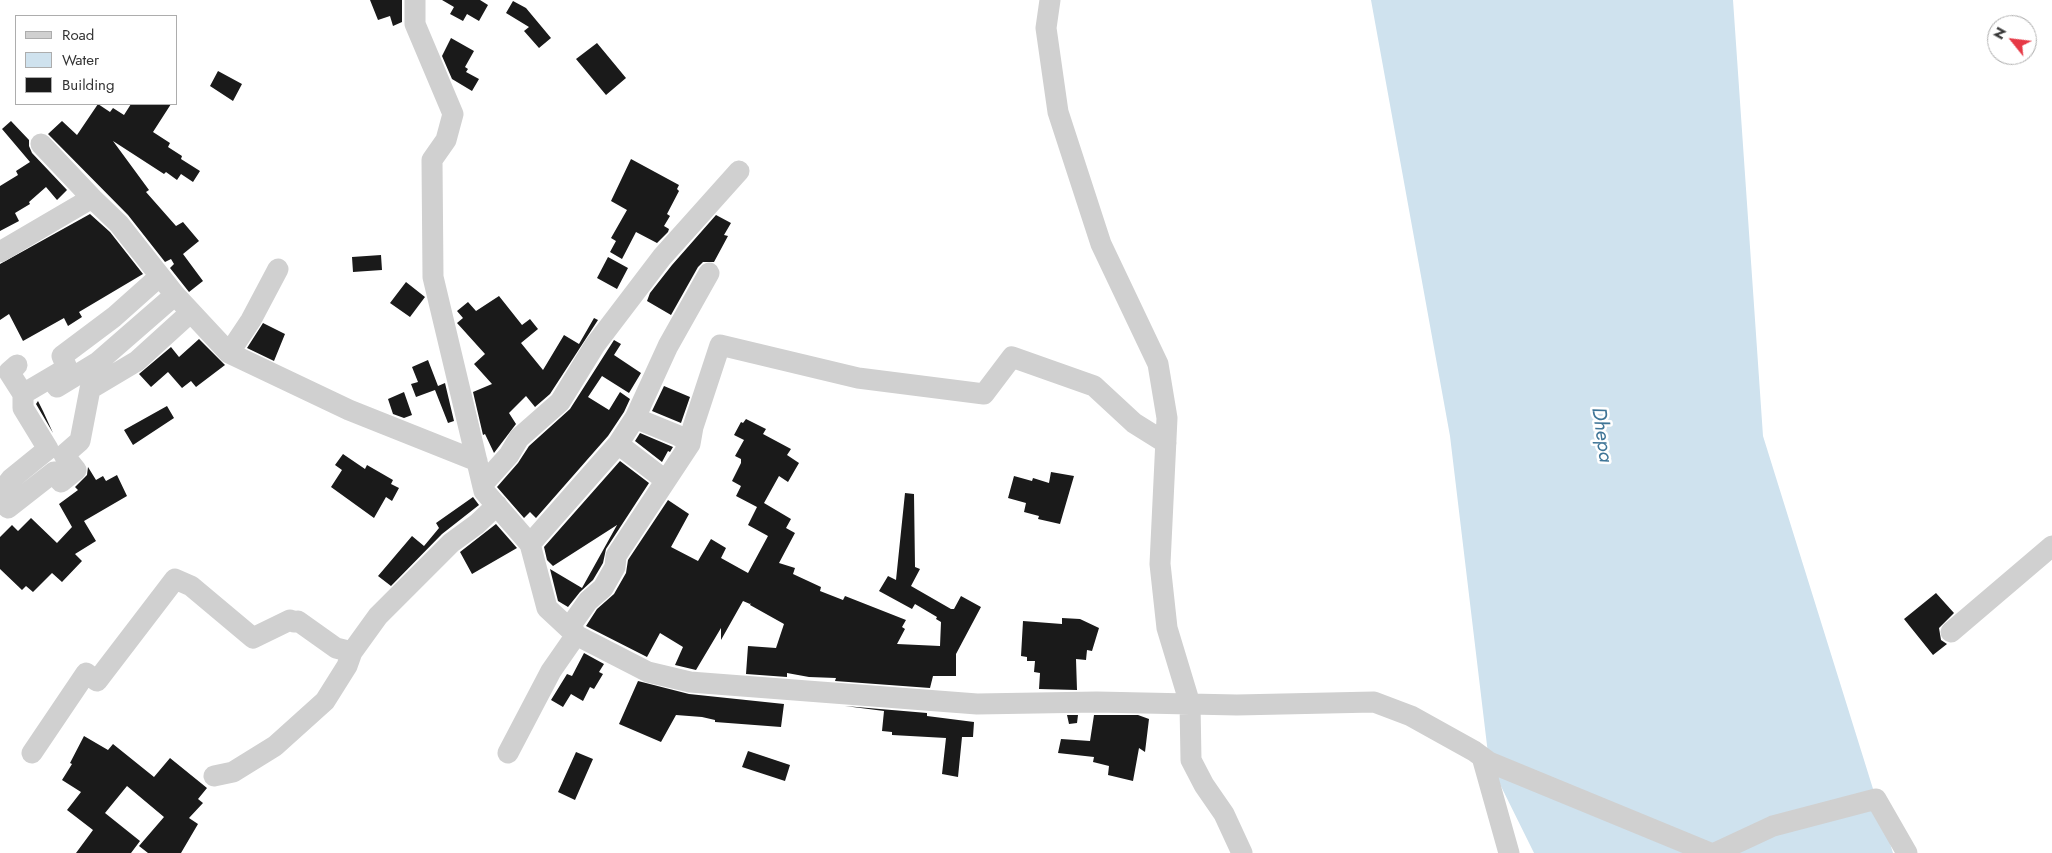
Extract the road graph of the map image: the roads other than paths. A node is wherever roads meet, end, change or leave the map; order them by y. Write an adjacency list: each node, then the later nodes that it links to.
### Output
1 (415, 0): 19 (street)
2 (1050, 0): 16 (street)
3 (41, 144): 5 (street)
4 (739, 171): 21 (street)
5 (92, 198): 6 (street); 9 (street)
6 (0, 252)
7 (278, 269): 12 (street)
8 (709, 273): 15 (street)
9 (160, 276): 10 (street); 14 (street)
10 (175, 295): 11 (street); 14 (street)
11 (191, 312): 12 (street); 22 (street)
12 (229, 353): 19 (street)
13 (17, 365): 14 (street)
14 (23, 401): 22 (street)
15 (635, 418): 17 (street); 18 (street)
16 (1166, 443): 18 (street); 29 (street)
17 (618, 444): 20 (street); 24 (street)
18 (690, 444): 20 (street)
19 (477, 461): 21 (street)
20 (665, 480): 27 (street)
21 (483, 484): 23 (street)
22 (2, 505)
23 (496, 505): 24 (street); 28 (street)
24 (530, 544): 27 (street)
25 (2052, 546): 26 (street)
26 (1950, 632)
27 (576, 635): 29 (street); 30 (street)
28 (352, 652): 31 (street); 33 (street)
29 (1190, 704): 32 (street); 34 (street)
30 (508, 753)
31 (32, 754)
32 (1482, 757): 35 (street); 36 (street)
33 (214, 776)
34 (1242, 853)
35 (1509, 853)
36 (1710, 853)
37 (1715, 853): 38 (street)
38 (1907, 853)

